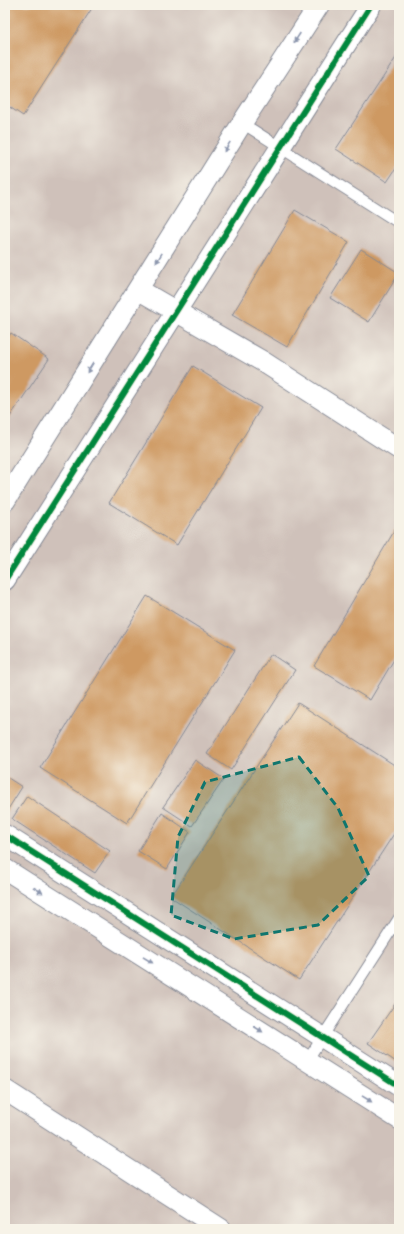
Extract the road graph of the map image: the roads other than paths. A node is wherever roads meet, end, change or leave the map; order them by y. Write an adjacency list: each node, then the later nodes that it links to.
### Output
1 (319, 5): 3 (street, one-way to 3)
2 (371, 5): 4 (street)
3 (242, 124): 4 (lane); 6 (street, one-way to 6)
4 (280, 148): 5 (lane); 7 (street)
5 (399, 222)
6 (139, 290): 7 (street); 9 (street, one-way to 9)
7 (175, 312): 8 (street); 10 (street)
8 (399, 449)
9 (5, 501)
10 (5, 580)
11 (5, 835): 14 (street)
12 (5, 869): 15 (street, one-way to 15)
13 (399, 918): 14 (lane)
14 (322, 1037): 15 (lane); 16 (street)
15 (307, 1061): 18 (street, one-way to 18)
16 (399, 1086)
17 (5, 1090): 19 (street)
18 (399, 1119)
19 (222, 1229)

